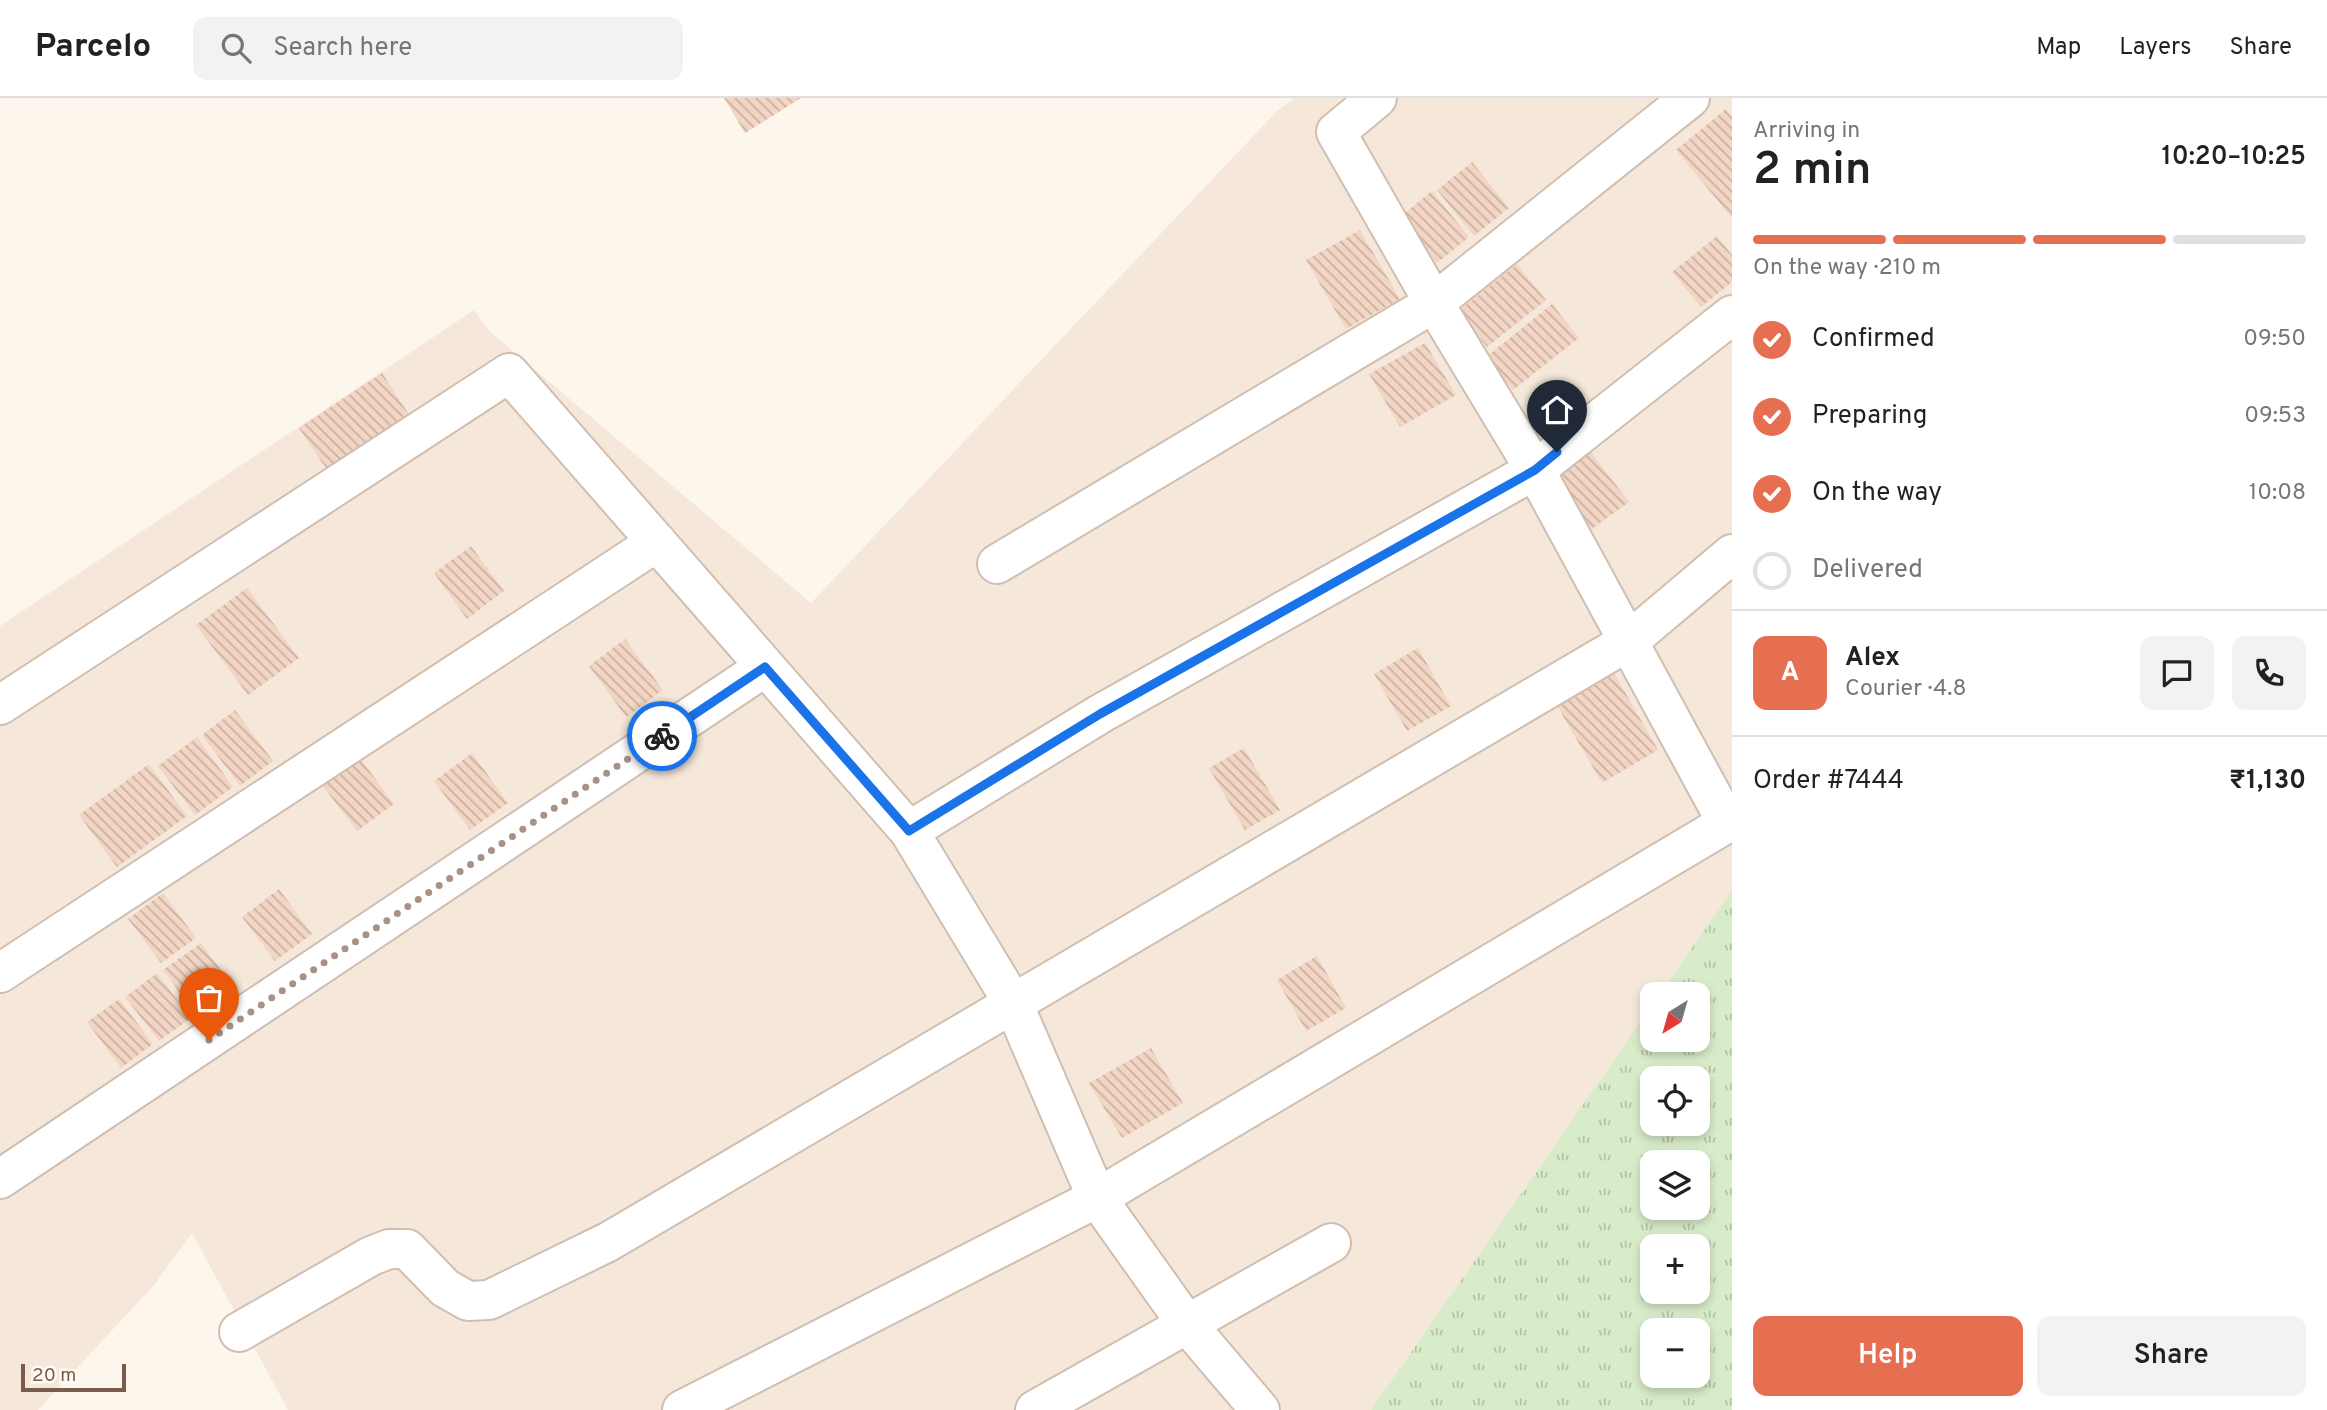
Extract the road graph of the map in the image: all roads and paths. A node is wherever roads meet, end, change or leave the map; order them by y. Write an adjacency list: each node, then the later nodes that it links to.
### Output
1 (1377, 98): 3 (street)
2 (1690, 98): 3 (street)
3 (1434, 303): 5 (street); 8 (street)
4 (1732, 314): 5 (street)
5 (1535, 470): 9 (street); 12 (street)
6 (657, 542): 10 (street); 11 (street); 13 (street)
7 (1732, 554): 9 (street)
8 (997, 564)
9 (1629, 641): 14 (street); 16 (street)
10 (765, 667): 12 (street); 15 (street)
11 (0, 705)
12 (909, 831): 14 (street)
13 (0, 973)
14 (1013, 1003): 16 (street); 19 (street)
15 (0, 1180)
16 (1097, 1198): 18 (street); 20 (street)
17 (1331, 1243): 18 (street)
18 (1186, 1323): 21 (street); 22 (street)
19 (239, 1332)
20 (682, 1410)
21 (1035, 1410)
22 (1260, 1410)

